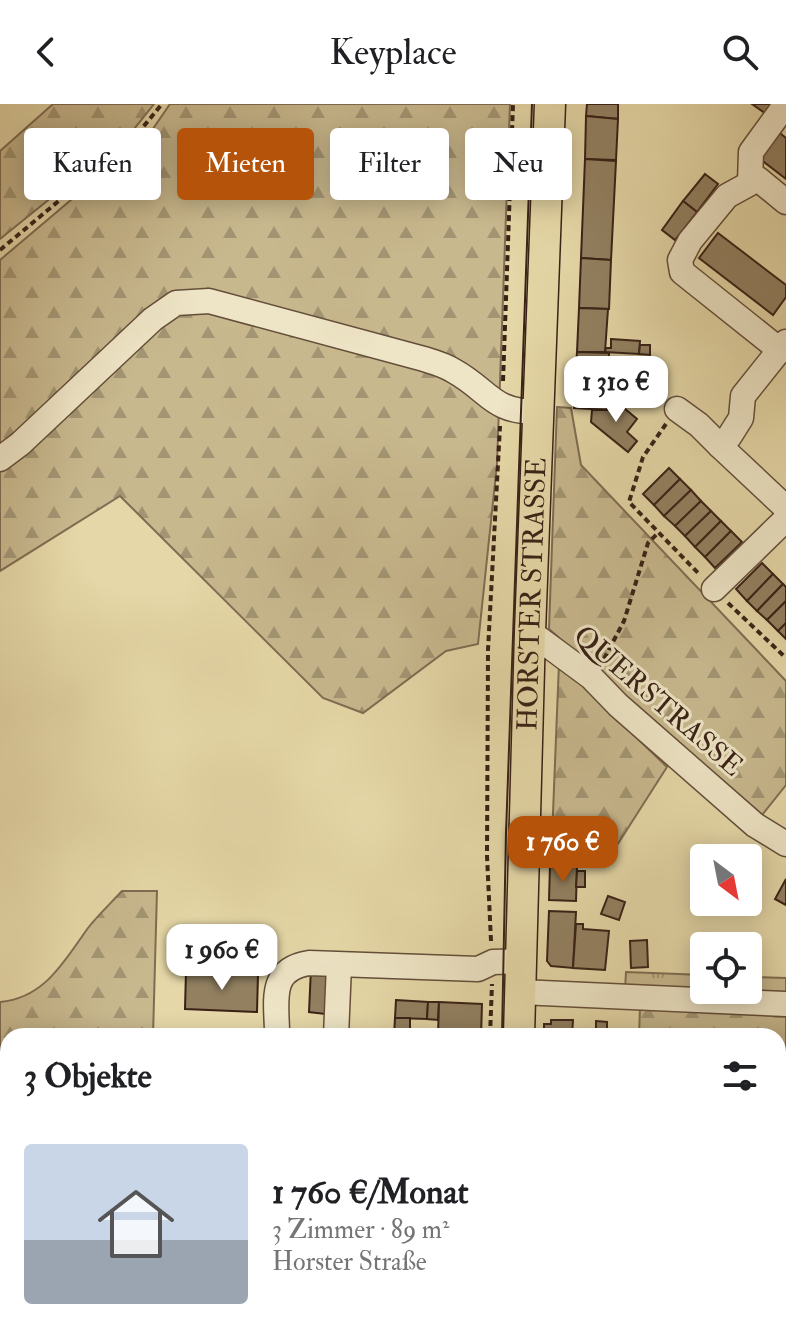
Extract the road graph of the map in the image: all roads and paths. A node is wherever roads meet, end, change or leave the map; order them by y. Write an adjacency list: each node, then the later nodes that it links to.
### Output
1 (162, 104): 7 (path)
2 (513, 104): 9 (path)
3 (550, 104): 11 (main road, HORSTER STRASSE)
4 (786, 104): 5 (street)
5 (750, 182): 6 (street); 8 (street)
6 (786, 202)
7 (0, 250)
8 (783, 346): 12 (street)
9 (501, 406): 11 (street); 13 (street); 22 (path)
10 (677, 409): 12 (street); 16 (path)
11 (538, 412): 18 (main road, HORSTER STRASSE)
12 (720, 446): 14 (street)
13 (0, 459)
14 (786, 508)
15 (786, 519): 17 (street)
16 (658, 533): 17 (path); 20 (path)
17 (714, 589): 19 (path)
18 (530, 632): 20 (street, QUERSTRASSE); 22 (main road, HORSTER STRASSE)
19 (786, 658)
20 (591, 677): 21 (street, QUERSTRASSE)
21 (786, 844)
22 (503, 964): 23 (street); 24 (main road, HORSTER STRASSE); 28 (path)
23 (339, 965): 26 (street); 27 (street)
24 (520, 992): 25 (street); 29 (main road, HORSTER STRASSE)
25 (786, 1004)
26 (277, 1028)
27 (336, 1028)
28 (491, 1028)
29 (519, 1028)

